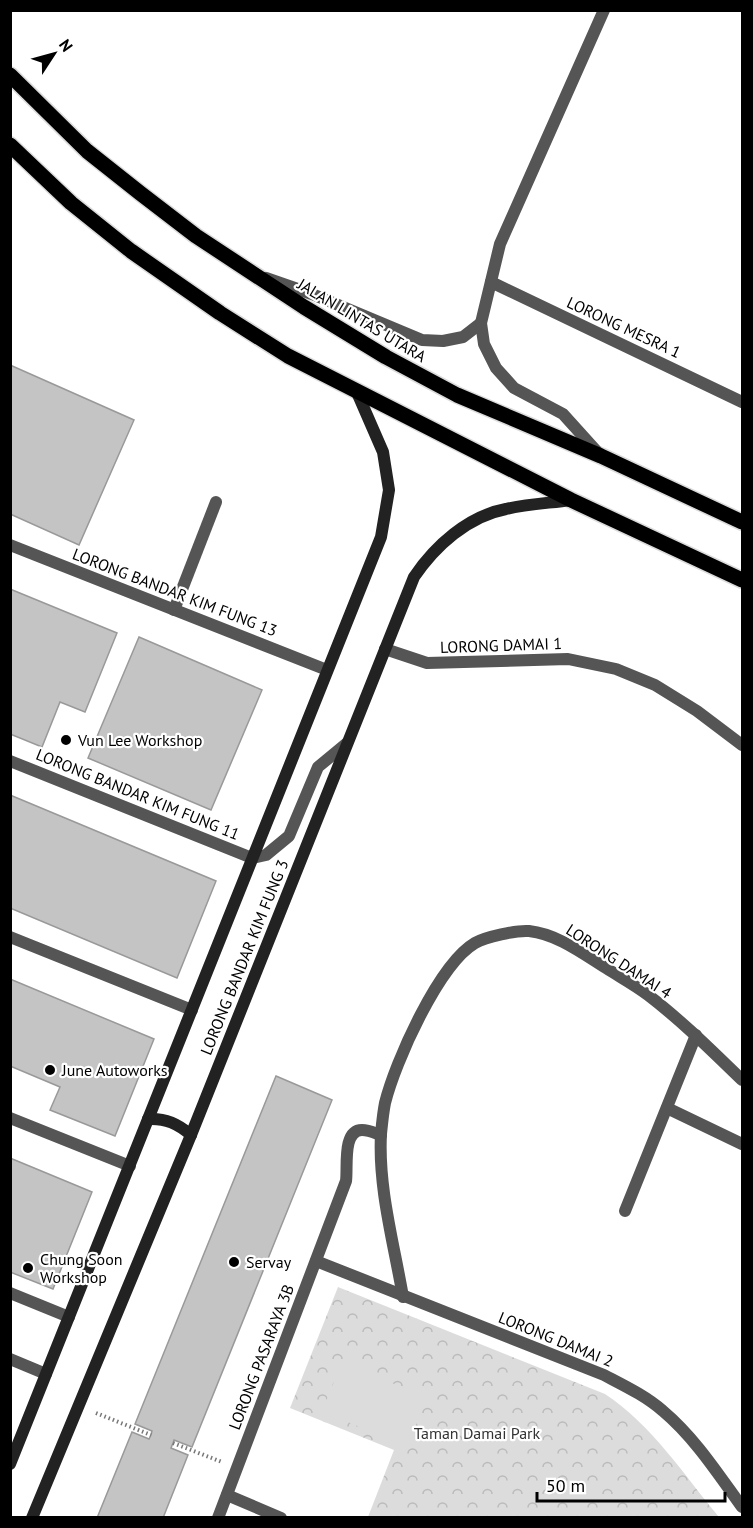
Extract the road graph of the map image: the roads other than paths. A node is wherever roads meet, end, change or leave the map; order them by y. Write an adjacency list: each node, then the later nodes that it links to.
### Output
1 (604, 10): 5 (street)
2 (10, 75): 4 (main road, JALAN LINTAS UTARA)
3 (10, 145): 7 (main road)
4 (251, 272): 6 (street); 9 (main road, JALAN LINTAS UTARA)
5 (491, 282): 6 (street); 8 (street, LORONG MESRA 1)
6 (481, 323): 9 (street)
7 (356, 390): 10 (main road); 17 (main road, LORONG BANDAR KIM FUNG 3)
8 (742, 402)
9 (601, 456): 12 (main road, JALAN LINTAS UTARA)
10 (571, 500): 14 (main road); 16 (main road, LORONG BANDAR KIM FUNG 3)
11 (216, 502): 15 (street)
12 (742, 522)
13 (10, 545): 15 (street, LORONG BANDAR KIM FUNG 13)
14 (742, 580)
15 (174, 610): 17 (street, LORONG BANDAR KIM FUNG 13)
16 (385, 649): 18 (main road, LORONG BANDAR KIM FUNG 3); 19 (street, LORONG DAMAI 1)
17 (327, 670): 21 (main road, LORONG BANDAR KIM FUNG 3)
18 (347, 742): 21 (street); 29 (main road, LORONG BANDAR KIM FUNG 3)
19 (742, 745)
20 (10, 761): 21 (street, LORONG BANDAR KIM FUNG 11)
21 (252, 858): 23 (main road, LORONG BANDAR KIM FUNG 3)
22 (10, 937): 23 (street)
23 (192, 1010): 28 (main road, LORONG BANDAR KIM FUNG 3)
24 (696, 1035): 25 (street, LORONG DAMAI 4); 26 (street); 30 (street, LORONG DAMAI 4)
25 (742, 1080)
26 (667, 1108): 31 (street); 33 (street)
27 (10, 1118): 32 (street)
28 (148, 1119): 29 (main road); 32 (main road, LORONG BANDAR KIM FUNG 3)
29 (191, 1135): 43 (main road, LORONG BANDAR KIM FUNG 3)
30 (381, 1135): 34 (street, LORONG PASARAYA 3B); 36 (street, LORONG DAMAI 4)
31 (742, 1144)
32 (130, 1166): 37 (main road, LORONG BANDAR KIM FUNG 3)
33 (625, 1211)
34 (316, 1260): 36 (street, LORONG DAMAI 2); 41 (street, LORONG PASARAYA 3B)
35 (10, 1293): 37 (street)
36 (403, 1297): 42 (street, LORONG DAMAI 2)
37 (69, 1317): 39 (main road, LORONG BANDAR KIM FUNG 3)
38 (10, 1359): 39 (street)
39 (46, 1374): 40 (main road, LORONG BANDAR KIM FUNG 3)
40 (10, 1464)
41 (227, 1495): 44 (street, LORONG PASARAYA 3B); 45 (street)
42 (742, 1508)
43 (32, 1518)
44 (218, 1518)
45 (281, 1518)

